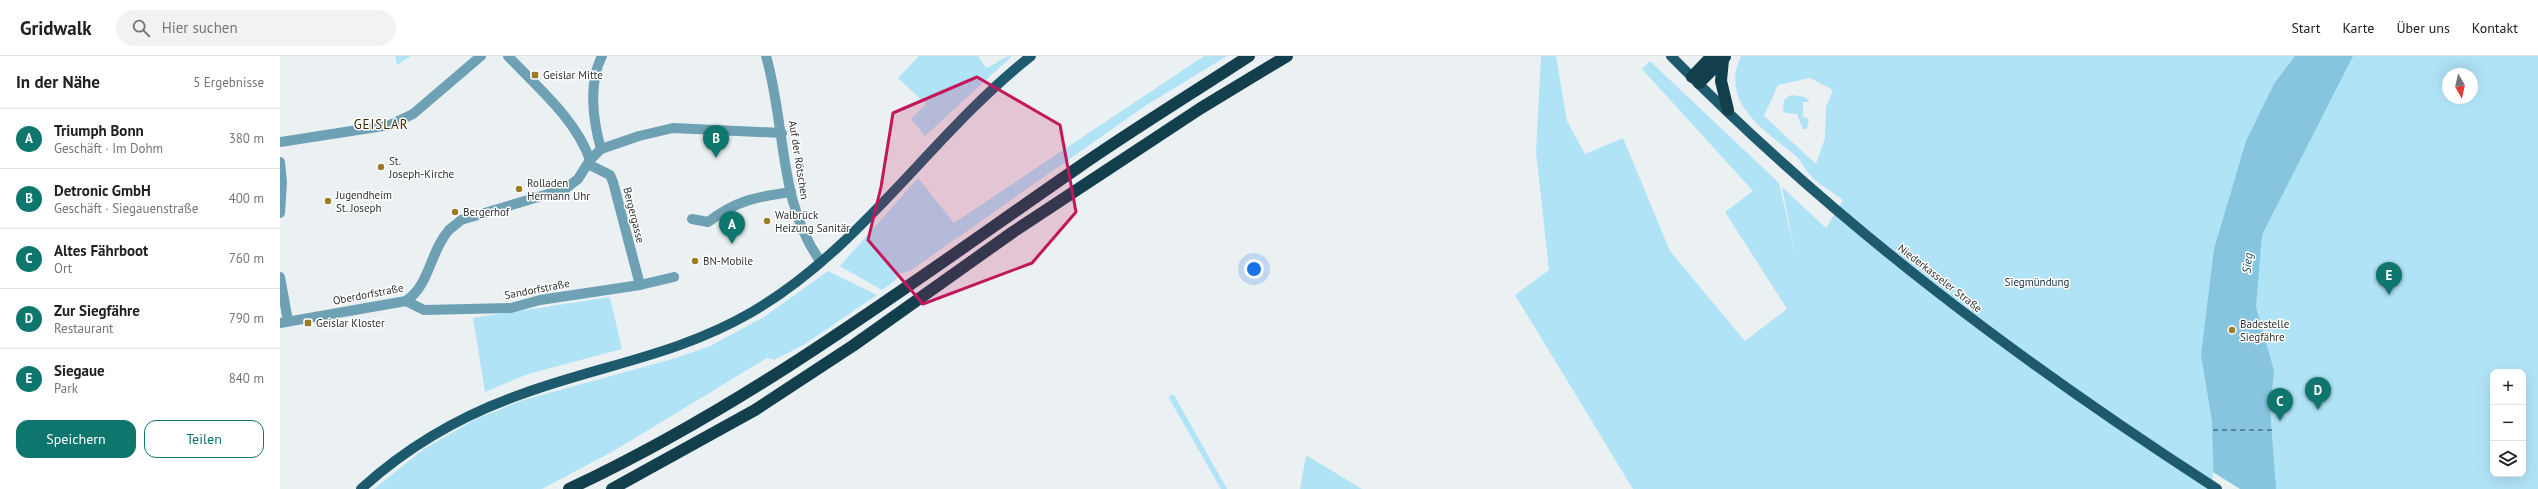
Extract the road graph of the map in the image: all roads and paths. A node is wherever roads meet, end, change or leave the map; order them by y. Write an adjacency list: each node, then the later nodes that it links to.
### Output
1 (481, 56): 13 (street)
2 (508, 56): 16 (street)
3 (602, 56): 14 (street)
4 (766, 56): 12 (street, Auf der Rötschen)
5 (1031, 56): 20 (main road)
6 (1249, 56): 27 (highway)
7 (1287, 56): 28 (highway)
8 (1671, 56): 10 (main road, Niederkasseler Straße)
9 (1720, 57): 10 (highway); 11 (highway)
10 (1695, 80): 11 (main road, Niederkasseler Straße)
11 (1728, 110): 29 (main road, Niederkasseler Straße)
12 (782, 133): 14 (street); 17 (street, Auf der Rötschen)
13 (280, 142)
14 (601, 149): 16 (street, Oberdorfstraße)
15 (280, 162): 18 (street)
16 (589, 162): 23 (street, Bergergasse); 24 (street, Oberdorfstraße)
17 (791, 192): 19 (street); 20 (street, Auf der Rötschen)
18 (280, 213)
19 (692, 220)
20 (821, 262): 26 (main road)
21 (280, 277): 25 (street)
22 (674, 277): 23 (street, Sandorfstraße)
23 (640, 285): 24 (street, Sandorfstraße)
24 (406, 301): 25 (street, Oberdorfstraße)
25 (284, 322)
26 (361, 489)
27 (569, 489)
28 (612, 489)
29 (2218, 489)

